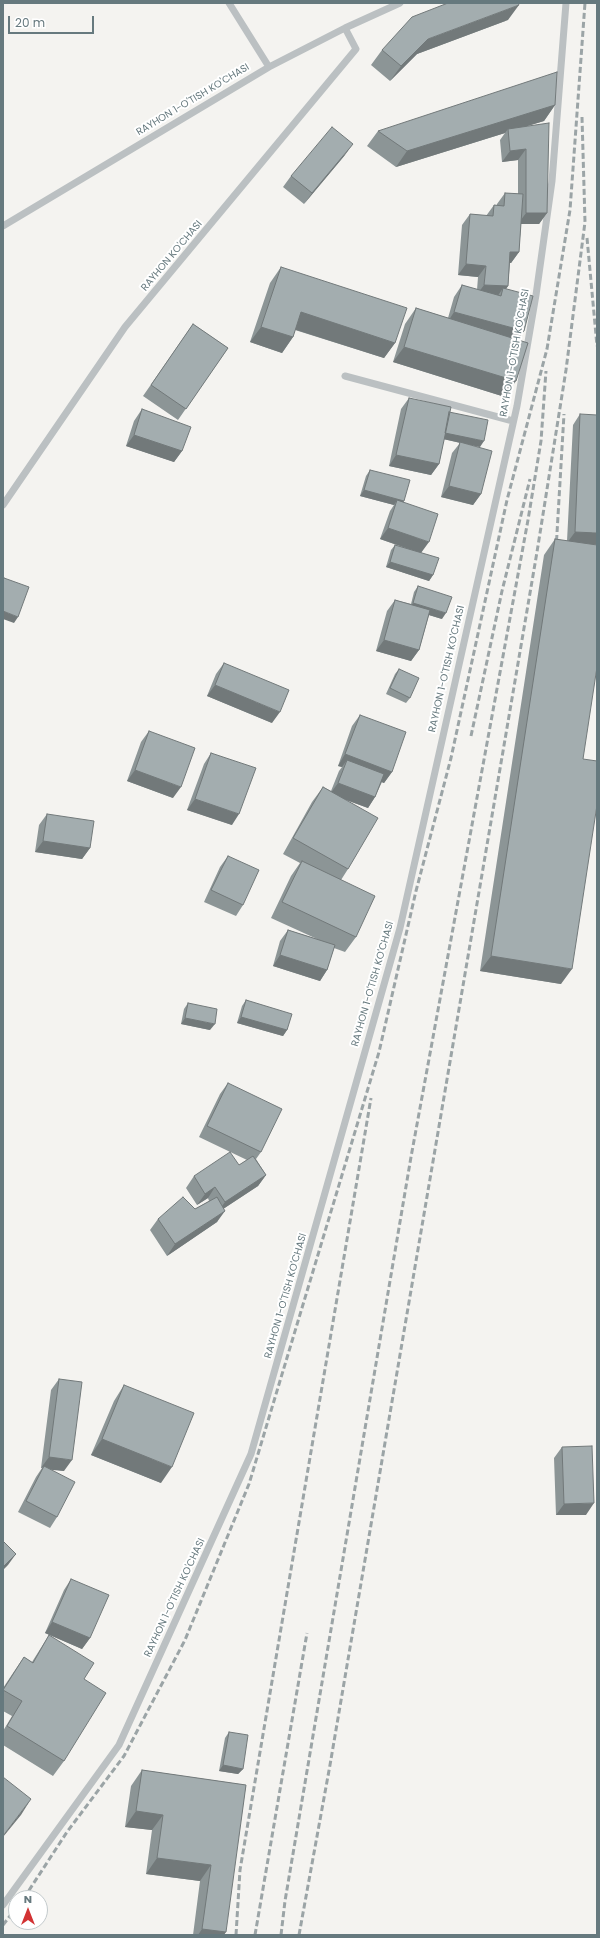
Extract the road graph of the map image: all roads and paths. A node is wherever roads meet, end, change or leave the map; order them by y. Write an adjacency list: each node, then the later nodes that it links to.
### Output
1 (229, 3): 5 (street)
2 (400, 3): 4 (street, RAYHON 1-O'TISH KO'CHASI)
3 (566, 3): 8 (street, RAYHON 1-O'TISH KO'CHASI)
4 (346, 28): 5 (street, RAYHON 1-O'TISH KO'CHASI); 9 (street, RAYHON KO'CHASI)
5 (269, 67): 6 (street, RAYHON 1-O'TISH KO'CHASI)
6 (3, 226)
7 (345, 376): 8 (street)
8 (513, 421): 10 (street, RAYHON 1-O'TISH KO'CHASI)
9 (3, 505)
10 (3, 1904)

